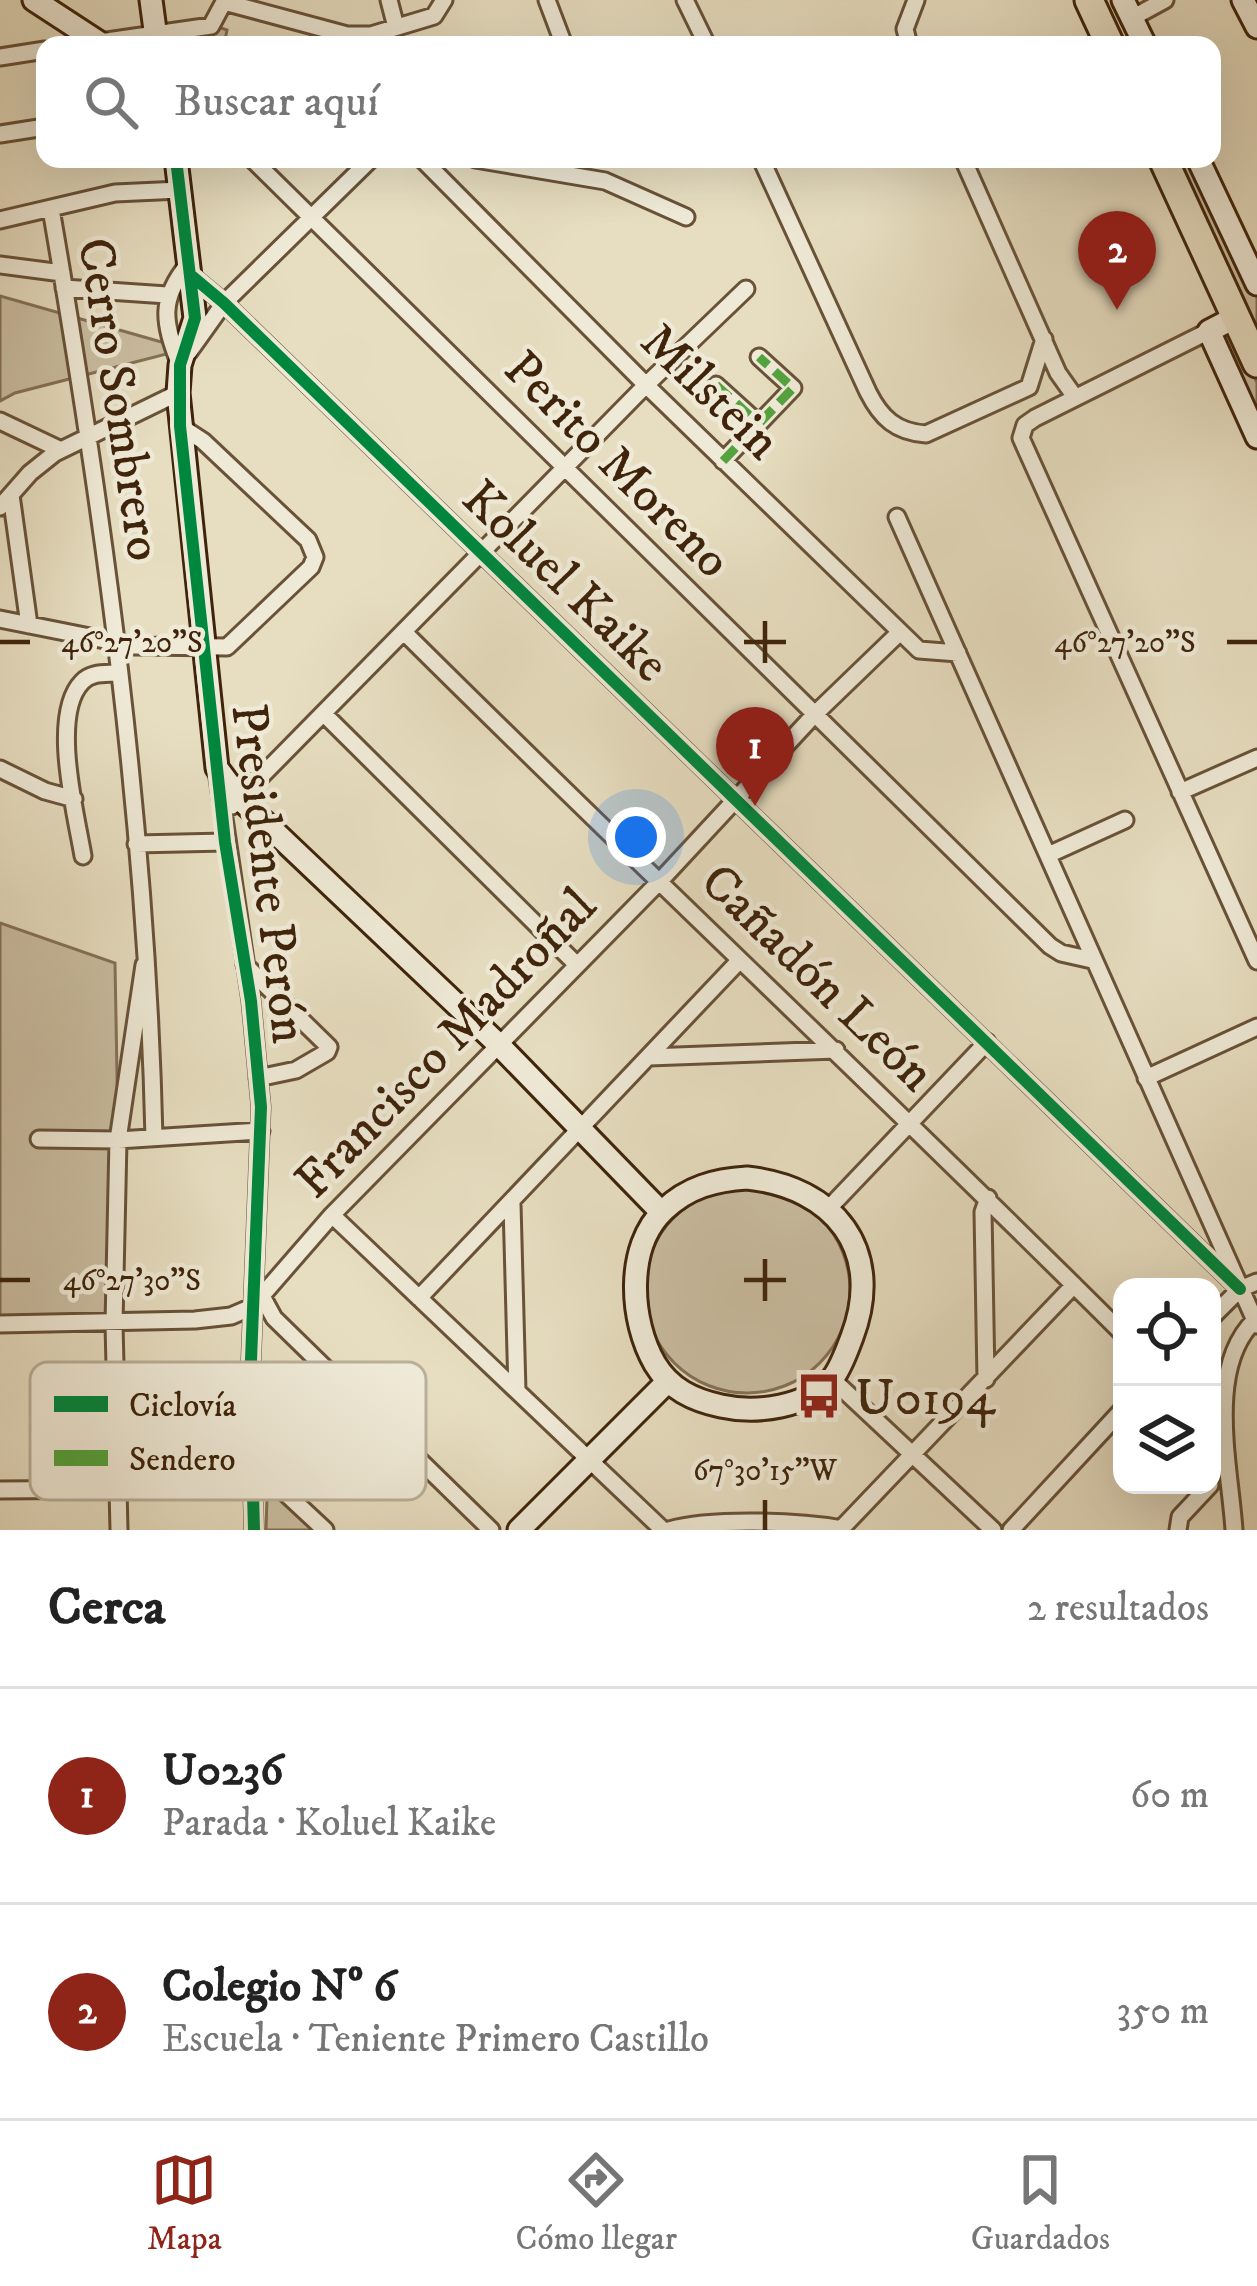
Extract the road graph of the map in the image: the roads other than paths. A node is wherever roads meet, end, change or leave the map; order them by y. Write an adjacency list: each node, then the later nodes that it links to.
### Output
1 (34, 0): 16 (street)
2 (151, 0): 17 (street)
3 (389, 0): 14 (street)
4 (444, 0): 14 (street)
5 (547, 0): 19 (street)
6 (686, 0): 20 (street)
7 (916, 0): 21 (street)
8 (1089, 0): 22 (highway)
9 (1165, 0): 13 (street)
10 (1243, 0): 15 (street)
11 (225, 1): 12 (street); 18 (street)
12 (243, 3): 14 (street)
13 (1128, 9)
14 (396, 27)
15 (1257, 27)
16 (83, 36)
17 (156, 36)
18 (172, 36)
19 (561, 36)
20 (703, 36)
21 (907, 36)
22 (1106, 36)
23 (36, 51): 24 (street)
24 (0, 57)
25 (36, 128): 26 (street)
26 (0, 134)
27 (177, 168): 36 (street, Presidente Perón)
28 (261, 168): 38 (street, Perito Moreno)
29 (362, 168): 38 (street)
30 (431, 168): 56 (street, Milstein)
31 (528, 168): 39 (street)
32 (765, 168): 57 (street)
33 (967, 168): 50 (street)
34 (1167, 168): 48 (highway)
35 (1202, 168): 44 (street)
36 (180, 190): 37 (street); 42 (street, Presidente Perón)
37 (51, 209): 40 (street); 43 (street, Cerro Sombrero)
38 (311, 216): 47 (street); 67 (street, Perito Moreno)
39 (686, 217)
40 (0, 220)
41 (0, 265): 43 (street)
42 (192, 269): 46 (street); 47 (street, Koluel Kaike); 52 (street, Presidente Perón)
43 (63, 281): 46 (street); 63 (street, Cerro Sombrero)
44 (1257, 284)
45 (746, 290): 56 (street)
46 (167, 296): 52 (street)
47 (224, 302): 52 (street); 70 (street, Koluel Kaike)
48 (1236, 317): 49 (street); 53 (highway)
49 (1209, 331): 59 (street); 64 (street)
50 (1044, 339): 54 (street); 57 (street)
51 (758, 357): 61 (street)
52 (180, 364): 58 (street, Presidente Perón)
53 (1257, 364)
54 (1060, 379): 57 (street); 59 (street)
55 (716, 385): 61 (street)
56 (646, 386): 66 (street, Milstein); 67 (street)
57 (1028, 388)
58 (178, 392): 62 (street, Presidente Perón); 63 (street)
59 (1076, 397): 83 (street)
60 (0, 421): 65 (street)
61 (759, 424): 66 (street)
62 (180, 426): 76 (street, Presidente Perón); 76 (street)
63 (85, 436): 65 (street); 75 (street, Cerro Sombrero)
64 (1257, 437)
65 (61, 450): 68 (street)
66 (723, 461): 74 (street, Milstein)
67 (566, 470): 70 (street); 80 (street, Perito Moreno)
68 (6, 501): 72 (street)
69 (897, 517): 77 (street)
70 (482, 553): 73 (street); 84 (street, Koluel Kaike)
71 (0, 619): 72 (street)
72 (28, 626): 75 (street)
73 (404, 632): 79 (street); 92 (street, Cañadón León)
74 (900, 632): 77 (street, Milstein); 80 (street, Francisco Madroñal)
75 (116, 643): 76 (street); 78 (street, Cerro Sombrero)
76 (202, 647): 86 (street, Presidente Perón)
77 (958, 653): 90 (street)
78 (118, 674): 85 (street); 89 (street, Cerro Sombrero)
79 (325, 715): 86 (street); 97 (street)
80 (814, 715): 84 (street, Francisco Madroñal); 94 (street, Perito Moreno)
81 (1257, 758): 83 (street)
82 (0, 769): 85 (street)
83 (1180, 792): 96 (street)
84 (737, 798): 92 (street, Francisco Madroñal); 100 (street, Koluel Kaike)
85 (74, 799): 91 (street)
86 (231, 806): 88 (street, Presidente Perón); 101 (street)
87 (1124, 820): 90 (street)
88 (225, 842): 89 (street); 98 (street, Presidente Perón)
89 (136, 844): 93 (street, Cerro Sombrero)
90 (1048, 855): 94 (street)
91 (83, 856)
92 (660, 881): 95 (street, Cañadón León); 97 (street, Francisco Madroñal)
93 (146, 960): 109 (street, Cerro Sombrero); 111 (street, Cerro Sombrero)
94 (1092, 960): 105 (street)
95 (739, 961): 102 (street, Cañadón León); 103 (street)
96 (1257, 962)
97 (576, 964): 101 (street, Francisco Madroñal)
98 (245, 965): 104 (street, Presidente Perón); 104 (street)
99 (1257, 1027): 105 (street)
100 (987, 1042): 106 (street); 119 (street, Koluel Kaike)
101 (499, 1046): 107 (street); 116 (street, Francisco Madroñal)
102 (836, 1051): 103 (street); 106 (street, Cañadón León)
103 (649, 1057): 107 (street)
104 (258, 1078): 108 (street, Presidente Perón)
105 (1146, 1078): 119 (street)
106 (911, 1122): 112 (street, Cañadón León); 114 (street)
107 (580, 1128): 113 (street); 115 (street)
108 (261, 1131): 109 (street); 121 (street, Presidente Perón)
109 (154, 1138): 111 (street)
110 (39, 1139): 111 (street)
111 (118, 1140): 125 (street, Cerro Sombrero)
112 (988, 1198): 118 (street, Cañadón León); 131 (street)
113 (512, 1204): 120 (street); 133 (street)
114 (829, 1208): 115 (street); 130 (street)
115 (661, 1212): 132 (street)
116 (332, 1215): 120 (street); 121 (street, Francisco Madroñal)
117 (1257, 1282): 119 (street)
118 (1074, 1285): 126 (street, Cañadón León); 131 (street)
119 (1240, 1289): 122 (street); 123 (street)
120 (419, 1298): 133 (street)
121 (257, 1302): 125 (street); 128 (street, Presidente Perón); 129 (street)
122 (1221, 1308)
123 (1256, 1322): 137 (street)
124 (0, 1324): 125 (street)
125 (114, 1324): 127 (street, Cerro Sombrero)
126 (1113, 1324)
127 (115, 1362)
128 (255, 1362)
129 (319, 1362)
130 (832, 1379): 132 (street); 135 (street)
131 (986, 1379): 135 (street)
132 (666, 1382): 136 (street)
133 (517, 1390): 136 (street)
134 (1113, 1420): 152 (street)
135 (913, 1453): 144 (street); 151 (street)
136 (588, 1461): 149 (street); 150 (street)
137 (1230, 1464): 139 (street); 154 (street)
138 (426, 1466): 148 (street)
139 (1221, 1473)
140 (1202, 1494): 153 (street)
141 (118, 1500): 145 (street, Cerro Sombrero)
142 (253, 1500): 146 (street, Presidente Perón)
143 (293, 1500): 147 (street)
144 (841, 1529): 150 (street)
145 (119, 1530)
146 (254, 1530)
147 (325, 1530)
148 (491, 1530)
149 (520, 1530)
150 (666, 1530)
151 (993, 1530)
152 (1011, 1530)
153 (1178, 1530)
154 (1234, 1530)

